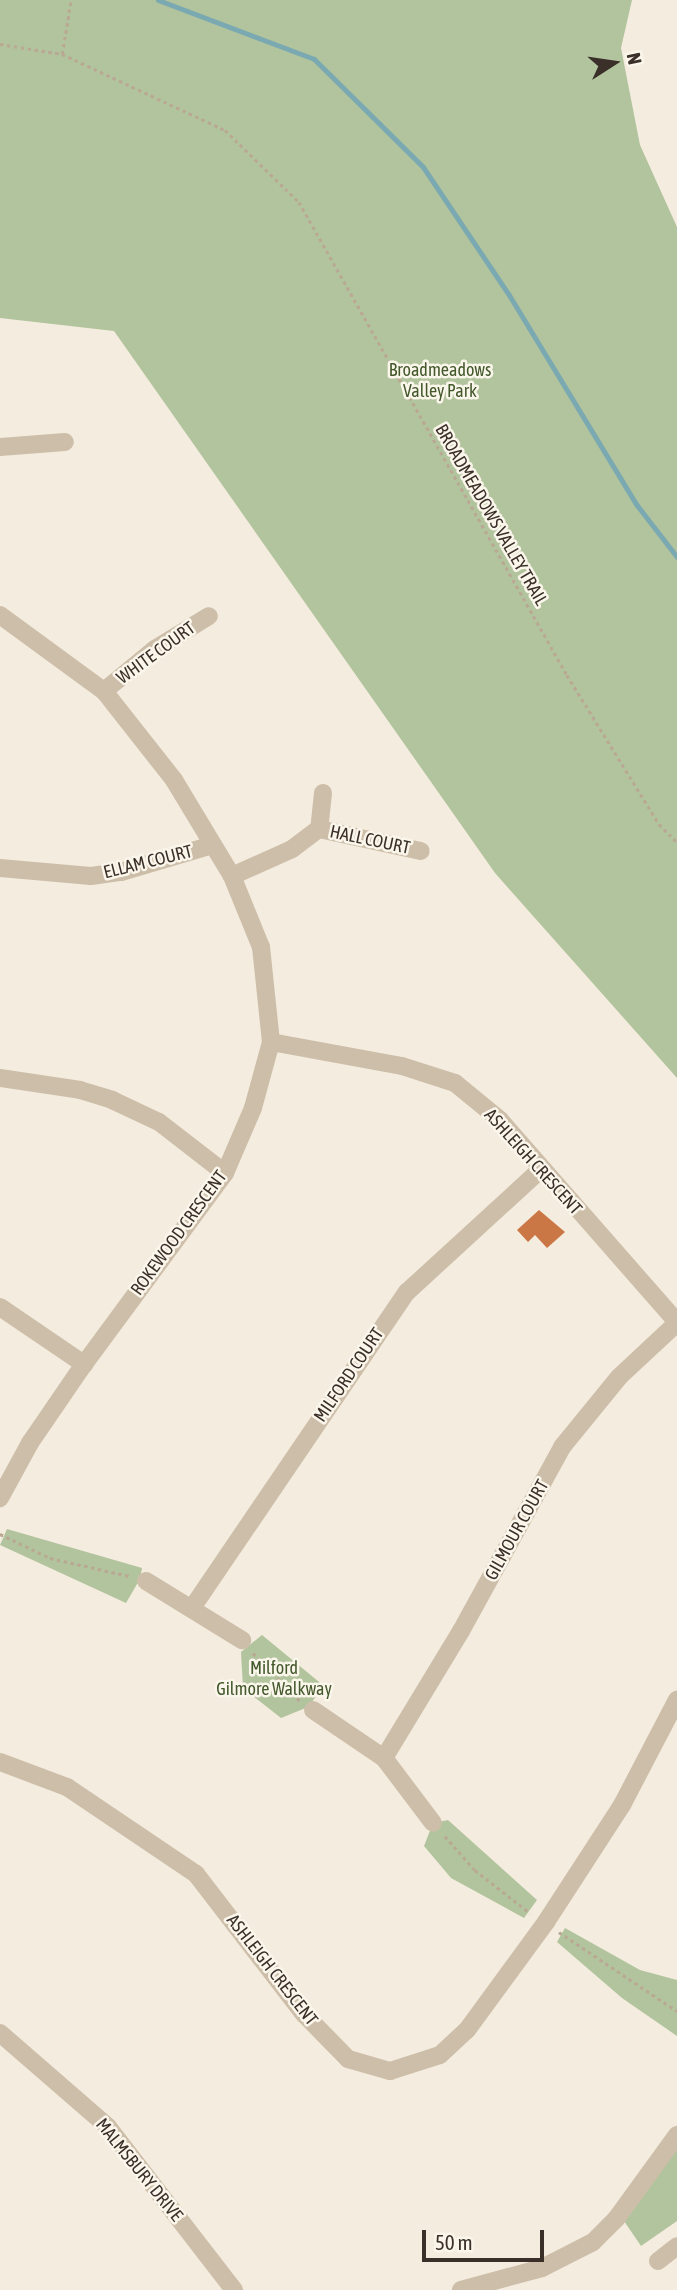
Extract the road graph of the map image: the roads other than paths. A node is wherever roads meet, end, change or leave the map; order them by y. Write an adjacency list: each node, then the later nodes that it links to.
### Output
1 (65, 442): 2 (street)
2 (0, 447)
3 (0, 615): 5 (street, ROKEWOOD CRESCENT)
4 (209, 616): 5 (street, WHITE COURT)
5 (104, 691): 8 (street, ROKEWOOD CRESCENT)
6 (323, 793): 7 (street, HALL COURT)
7 (319, 829): 9 (street, HALL COURT); 11 (street, HALL COURT)
8 (212, 845): 10 (street, ELLAM COURT); 11 (street, ROKEWOOD CRESCENT)
9 (421, 851)
10 (0, 869)
11 (232, 876): 12 (street, ROKEWOOD CRESCENT)
12 (271, 1042): 14 (street, ASHLEIGH CRESCENT); 15 (street, ROKEWOOD CRESCENT)
13 (0, 1078): 15 (street)
14 (540, 1170): 17 (street, ASHLEIGH CRESCENT); 21 (street, MILFORD COURT)
15 (225, 1173): 18 (street, ROKEWOOD CRESCENT)
16 (0, 1307): 18 (street)
17 (677, 1322): 25 (street, GILMOUR COURT)
18 (84, 1364): 19 (street, ROKEWOOD CRESCENT)
19 (0, 1498)
20 (146, 1581): 21 (street)
21 (192, 1608): 22 (street)
22 (242, 1640)
23 (677, 1700): 26 (street, ASHLEIGH CRESCENT)
24 (313, 1710): 25 (street)
25 (384, 1758): 27 (street)
26 (0, 1762)
27 (433, 1824)
28 (0, 2033): 33 (street, MALMSBURY DRIVE)
29 (677, 2135): 32 (street)
30 (677, 2246): 31 (street)
31 (658, 2260)
32 (493, 2286): 34 (street)
33 (234, 2290)
34 (461, 2290)

